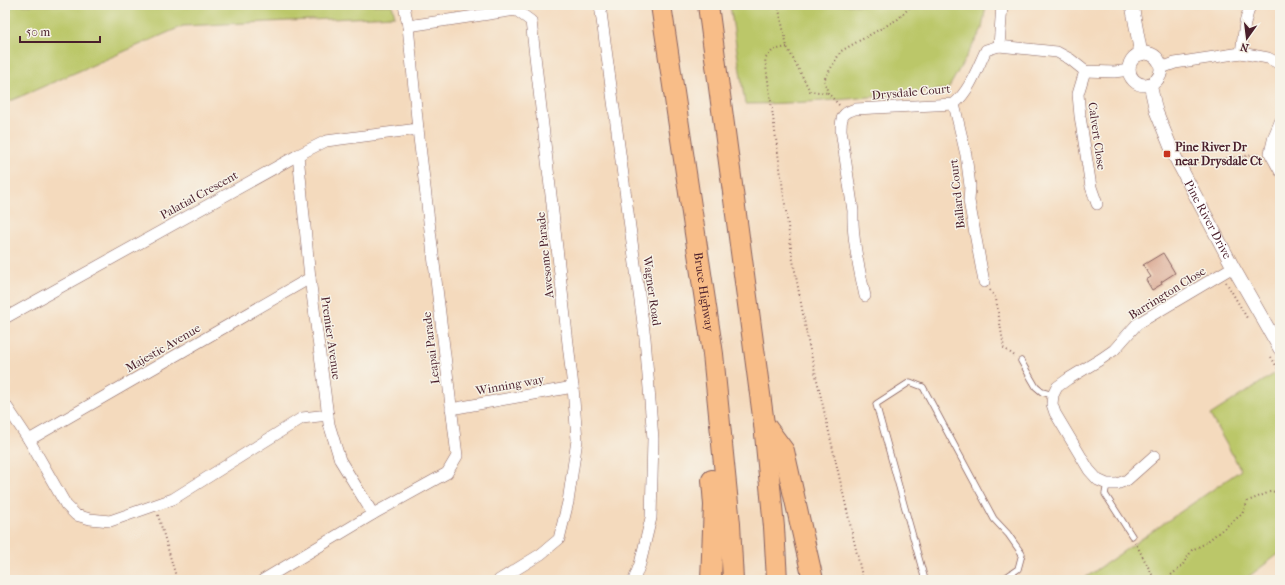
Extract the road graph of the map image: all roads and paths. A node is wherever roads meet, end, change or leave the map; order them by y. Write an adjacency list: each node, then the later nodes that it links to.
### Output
1 (404, 5): 10 (street, Leapai Parade)
2 (600, 5): 54 (street, Wagner Road)
3 (661, 5): 36 (highway, Bruce Highway)
4 (708, 5): 43 (highway)
5 (778, 5): 12 (path)
6 (912, 5): 20 (path)
7 (1002, 5): 11 (street)
8 (1132, 5): 14 (street)
9 (1250, 5): 13 (street)
10 (408, 26): 24 (street, Leapai Parade); 38 (street, Awesome Parade)
11 (999, 46): 18 (street); 21 (street, Drysdale Court)
12 (787, 47): 20 (path); 59 (path)
13 (1241, 53): 15 (street); 16 (street)
14 (1141, 54): 16 (street); 17 (street)
15 (1280, 64)
16 (1161, 68): 19 (street)
17 (1130, 70): 18 (street); 19 (street)
18 (1085, 71): 29 (street, Calvert Close)
19 (1150, 84): 27 (street, Pine River Drive)
20 (828, 93): 22 (path)
21 (954, 104): 22 (street, Drysdale Court); 32 (street, Ballard Court)
22 (846, 112): 33 (street)
23 (1280, 122): 25 (street)
24 (418, 129): 26 (street, Palatial Crescent); 41 (street, Leapai Parade)
25 (1270, 153): 27 (path); 28 (street)
26 (298, 155): 31 (street, Premier Avenue); 34 (street, Palatial Crescent)
27 (1179, 164): 30 (street, Pine River Drive)
28 (1280, 171)
29 (1097, 204)
30 (1233, 267): 35 (street, Pine River Drive); 39 (street, Barrington Close)
31 (310, 278): 42 (street, Premier Avenue); 44 (street, Majestic Avenue)
32 (984, 282): 37 (path)
33 (865, 296)
34 (5, 318)
35 (1280, 349)
36 (713, 354): 55 (highway); 56 (highway, Bruce Highway)
37 (1021, 361): 39 (lane)
38 (573, 387): 41 (street, Winning way); 53 (street, Awesome Parade)
39 (1053, 395): 46 (street)
40 (5, 404): 44 (street)
41 (451, 409): 49 (street, Leapai Parade)
42 (328, 414): 44 (street); 49 (street, Premier Avenue)
43 (764, 424): 57 (highway); 58 (highway)
44 (29, 440)
45 (1154, 456): 46 (street)
46 (1107, 484): 50 (lane)
47 (1280, 490): 63 (path)
48 (157, 512): 51 (path)
49 (373, 514): 52 (street, Leapai Parade)
50 (1132, 536): 62 (path)
51 (177, 580)
52 (262, 580)
53 (499, 580)
54 (634, 580)
55 (711, 580)
56 (733, 580)
57 (777, 580)
58 (813, 580)
59 (864, 580)
60 (925, 580): 61 (lane)
61 (1002, 580)
62 (1155, 580)
63 (1165, 580)

